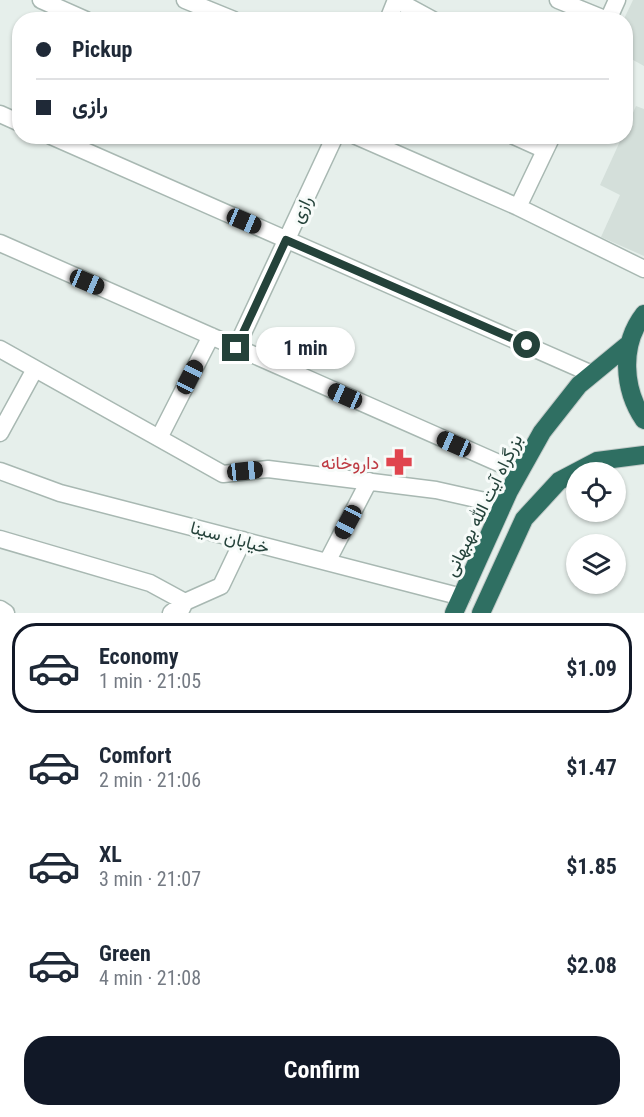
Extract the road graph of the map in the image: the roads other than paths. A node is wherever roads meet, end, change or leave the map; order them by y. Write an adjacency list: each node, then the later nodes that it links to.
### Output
1 (41, 0): 5 (street)
2 (185, 0): 6 (street)
3 (396, 0): 7 (street)
4 (558, 0): 8 (street)
5 (68, 12)
6 (214, 12)
7 (418, 12)
8 (588, 12)
9 (69, 144): 14 (street)
10 (331, 144): 14 (street, رازی)
11 (374, 144): 13 (street)
12 (548, 144): 13 (street)
13 (518, 207): 16 (street)
14 (286, 240): 20 (street, رازی); 23 (street)
15 (0, 243): 18 (street)
16 (644, 269)
17 (644, 314): 19 (highway)
18 (211, 336): 20 (street); 26 (street)
19 (630, 343): 23 (highway, بزرگراه آیت الله بهبهانی); 24 (highway)
20 (236, 348): 29 (street)
21 (0, 349): 22 (street)
22 (35, 369): 25 (street); 26 (street)
23 (592, 374): 29 (highway, بزرگراه آیت الله بهبهانی)
24 (644, 420)
25 (0, 433)
26 (159, 438): 30 (street)
27 (644, 455): 40 (highway)
28 (0, 471): 33 (street, خیابان سینا)
29 (519, 472): 31 (highway, بزرگراه آیت الله بهبهانی)
30 (369, 482): 31 (street); 34 (street)
31 (503, 504): 35 (highway, بزرگراه آیت الله بهبهانی)
32 (0, 539): 36 (street)
33 (243, 540): 34 (street, خیابان سینا); 36 (street)
34 (327, 562): 35 (street, خیابان سینا)
35 (458, 605)
36 (182, 608): 39 (street)
37 (0, 609): 38 (street)
38 (6, 613)
39 (171, 613)
40 (482, 613)

